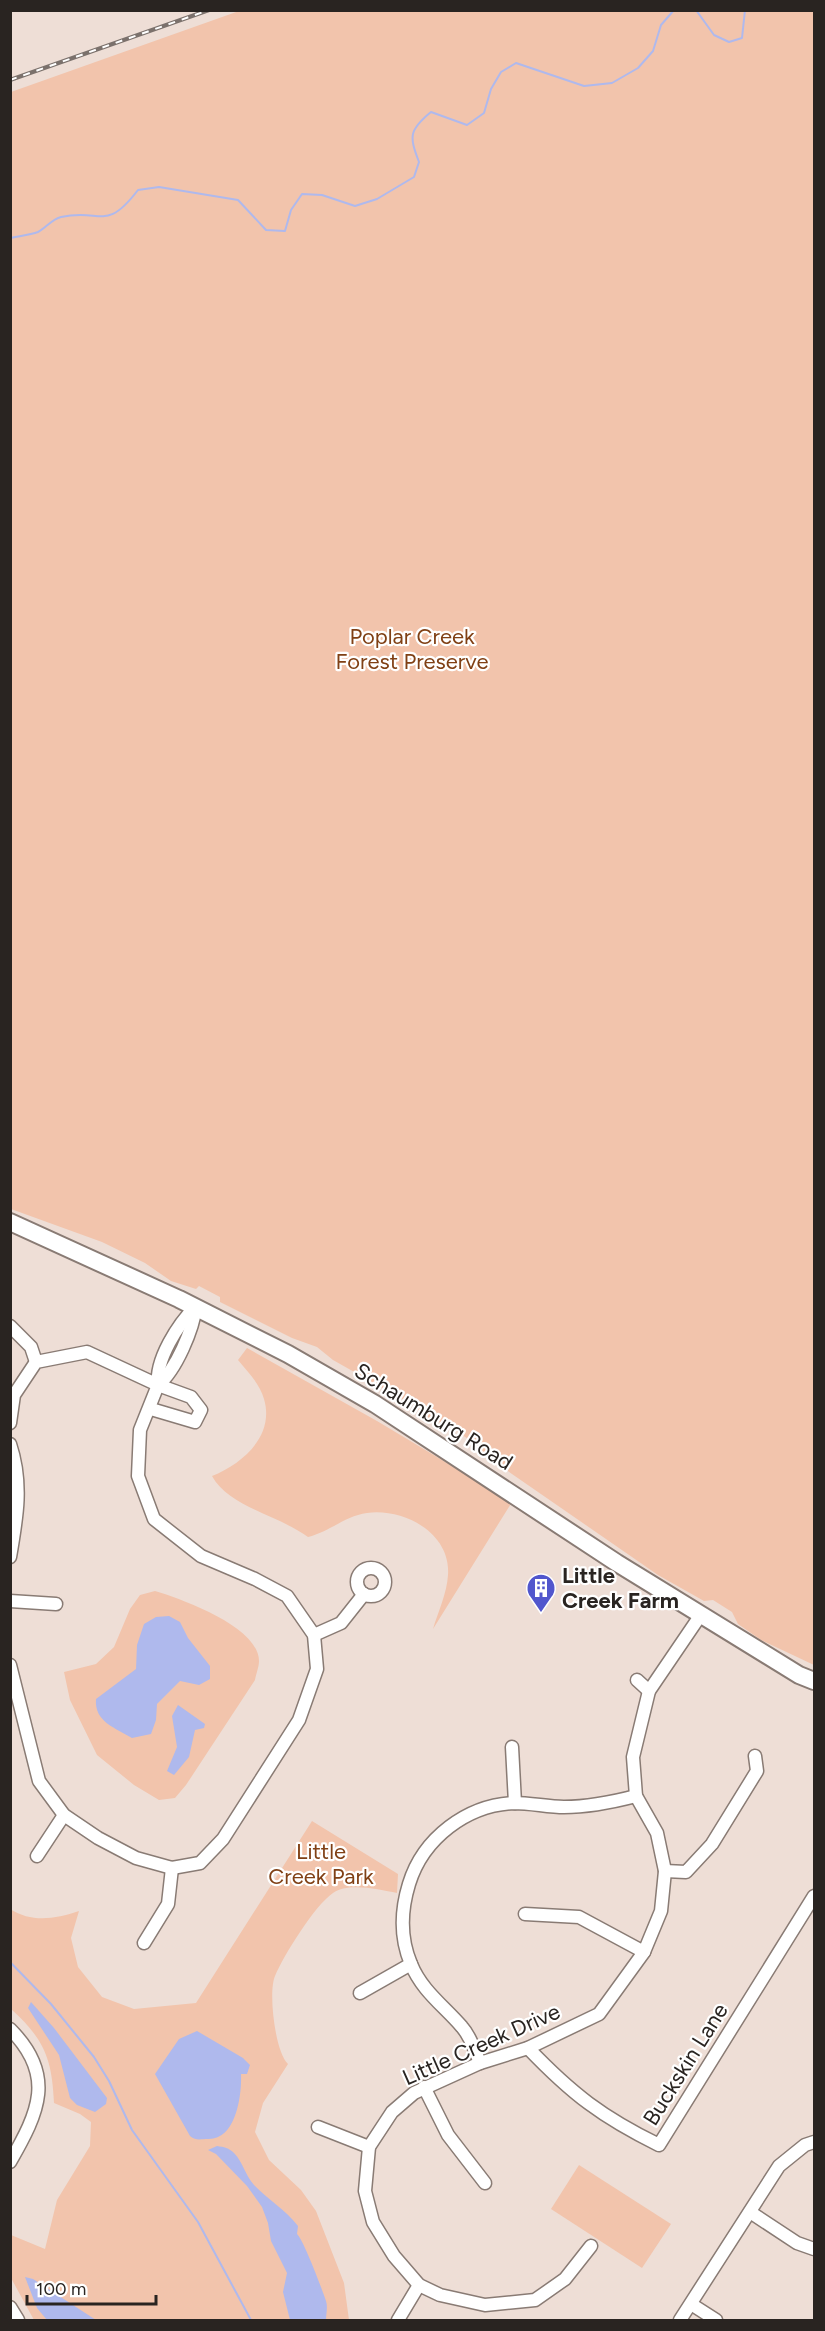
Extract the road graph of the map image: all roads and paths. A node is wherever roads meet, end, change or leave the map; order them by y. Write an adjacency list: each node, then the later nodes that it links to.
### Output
1 (10, 1222): 2 (main road, Schaumburg Road)
2 (196, 1306): 5 (street); 13 (main road, Schaumburg Road)
3 (10, 1326): 4 (street)
4 (36, 1362): 5 (street); 7 (street)
5 (159, 1385): 6 (street); 6 (street)
6 (151, 1409): 14 (street)
7 (10, 1424)
8 (10, 1444): 9 (street)
9 (10, 1557)
10 (364, 1594): 14 (street)
11 (10, 1601): 12 (street)
12 (56, 1604)
13 (700, 1616): 17 (main road, Schaumburg Road); 18 (street, Little Creek Drive)
14 (314, 1635): 25 (street)
15 (10, 1665): 23 (street)
16 (637, 1680): 18 (street)
17 (814, 1681)
18 (649, 1692): 21 (street, Little Creek Drive)
19 (512, 1747): 22 (street)
20 (755, 1756): 26 (street)
21 (636, 1796): 22 (street); 26 (street, Little Creek Drive)
22 (515, 1803): 31 (street)
23 (64, 1815): 24 (street); 25 (street)
24 (37, 1856)
25 (172, 1868): 29 (street)
26 (665, 1871): 30 (street, Little Creek Drive)
27 (814, 1896): 34 (street, Buckskin Lane)
28 (525, 1914): 30 (street)
29 (144, 1943)
30 (644, 1952): 34 (street, Little Creek Drive)
31 (411, 1964): 32 (street); 35 (street)
32 (360, 1993)
33 (10, 2029): 40 (street)
34 (528, 2048): 35 (street, Little Creek Drive)
35 (480, 2063): 36 (street, Little Creek Drive)
36 (424, 2087): 39 (street, Little Creek Drive); 41 (street)
37 (318, 2127): 39 (street)
38 (814, 2142): 42 (street)
39 (369, 2147): 45 (street, Little Creek Drive)
40 (10, 2162)
41 (485, 2183)
42 (750, 2212): 44 (street); 46 (street)
43 (591, 2246): 45 (street, Little Creek Drive)
44 (814, 2249)
45 (419, 2285): 49 (street)
46 (691, 2304): 50 (street); 51 (street)
47 (10, 2307): 48 (street)
48 (18, 2320)
49 (398, 2320)
50 (680, 2320)
51 (716, 2320)

